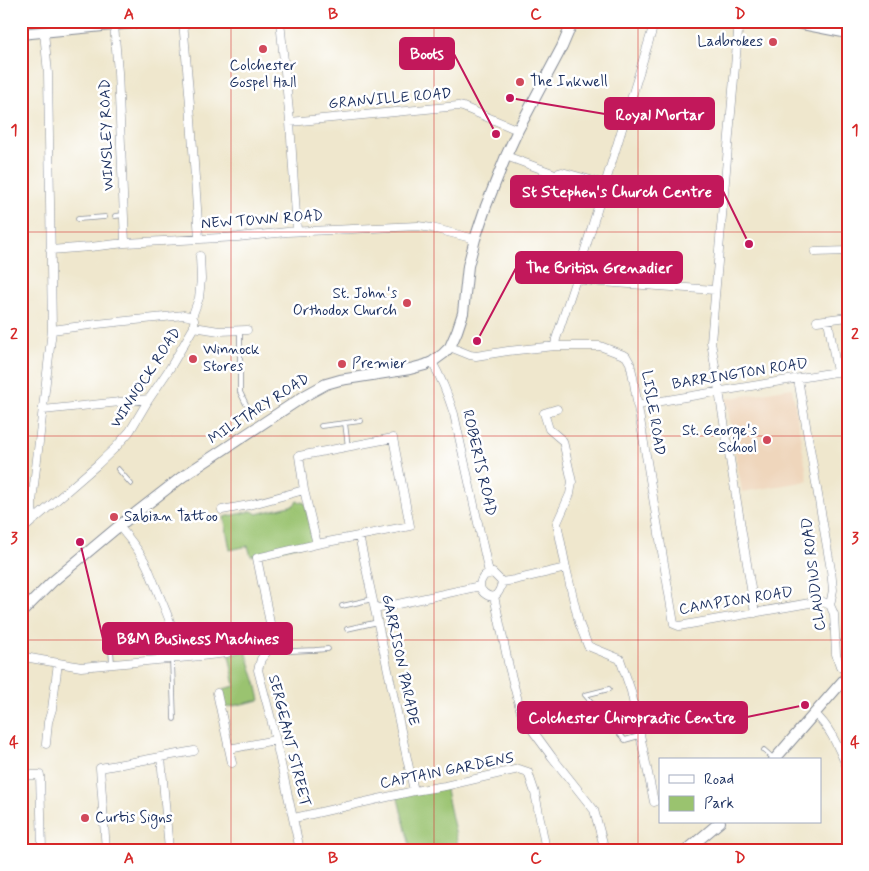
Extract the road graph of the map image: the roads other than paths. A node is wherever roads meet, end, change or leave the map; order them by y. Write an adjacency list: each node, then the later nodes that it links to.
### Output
1 (24, 21): 12 (lane)
2 (154, 21): 9 (street)
3 (183, 21): 22 (street)
4 (280, 21): 13 (street)
5 (573, 21): 14 (street, MILITARY ROAD)
6 (655, 21): 16 (street)
7 (739, 21): 30 (street)
8 (787, 21): 11 (street)
9 (114, 25): 10 (street); 17 (street, WINSLEY ROAD)
10 (44, 32): 12 (street); 25 (street)
11 (848, 33)
12 (23, 34)
13 (290, 122): 14 (street, GRANVILLE ROAD); 21 (street)
14 (518, 130): 15 (street, MILITARY ROAD)
15 (506, 156): 16 (street); 23 (street, MILITARY ROAD)
16 (605, 184): 29 (street)
17 (124, 215): 18 (lane); 24 (street, WINSLEY ROAD)
18 (115, 216)
19 (105, 217): 20 (lane)
20 (78, 219)
21 (297, 231): 22 (street, NEW TOWN ROAD); 23 (street, NEW TOWN ROAD)
22 (199, 238): 24 (street, NEW TOWN ROAD)
23 (475, 239): 39 (street, MILITARY ROAD)
24 (125, 243): 25 (street, NEW TOWN ROAD)
25 (50, 250): 36 (street)
26 (848, 251): 27 (street)
27 (815, 252)
28 (200, 256): 31 (street, WINNOCK ROAD)
29 (576, 279): 30 (street); 38 (street)
30 (714, 290): 44 (street)
31 (192, 316): 35 (street, WINNOCK ROAD); 36 (street)
32 (848, 317): 34 (street)
33 (817, 320): 34 (street)
34 (828, 320): 42 (street)
35 (194, 327): 37 (street); 45 (street, WINNOCK ROAD)
36 (52, 330): 49 (street)
37 (243, 330): 46 (lane)
38 (555, 346): 39 (street, LISLE ROAD); 47 (street, LISLE ROAD)
39 (450, 347): 40 (street, MILITARY ROAD)
40 (432, 362): 59 (street, MILITARY ROAD); 64 (street, ROBERTS ROAD)
41 (848, 370): 42 (street, BARRINGTON ROAD)
42 (837, 372): 43 (street, BARRINGTON ROAD)
43 (798, 379): 44 (street, BARRINGTON ROAD); 69 (street, CLAUDIUS ROAD)
44 (718, 392): 47 (street, BARRINGTON ROAD); 73 (street)
45 (149, 399): 49 (street); 58 (street, WINNOCK ROAD)
46 (246, 404)
47 (637, 405): 75 (street, LISLE ROAD)
48 (557, 409): 63 (street)
49 (43, 410): 58 (street)
50 (361, 421): 51 (lane)
51 (344, 423): 52 (lane); 53 (lane)
52 (321, 426)
53 (348, 447): 56 (street); 61 (street)
54 (118, 469): 55 (lane)
55 (131, 484)
56 (304, 490): 57 (street); 62 (street)
57 (222, 510)
58 (34, 520): 60 (street, WINNOCK ROAD)
59 (119, 526): 72 (street, MILITARY ROAD); 82 (street)
60 (21, 532)
61 (359, 536): 62 (street); 68 (street, GARRISON PARADE)
62 (317, 544): 78 (street)
63 (566, 568): 65 (street); 90 (street)
64 (489, 573): 65 (street); 66 (street)
65 (502, 582): 67 (street)
66 (480, 586): 67 (street); 71 (street)
67 (494, 596): 111 (street)
68 (373, 599): 70 (lane); 71 (street, GARRISON PARADE)
69 (830, 605): 73 (street, CAMPION ROAD); 85 (street, CLAUDIUS ROAD)
70 (342, 606)
71 (375, 609): 74 (street, GARRISON PARADE)
72 (21, 613)
73 (755, 613): 75 (street, CAMPION ROAD)
74 (378, 622): 76 (lane); 102 (street, GARRISON PARADE)
75 (674, 624)
76 (347, 629)
77 (104, 631): 84 (lane)
78 (274, 643): 79 (lane); 91 (street, SERGEANT STREET)
79 (328, 649)
80 (227, 653): 82 (street)
81 (21, 655): 83 (street)
82 (176, 658): 84 (street); 89 (lane)
83 (58, 663): 84 (street); 92 (street)
84 (112, 664)
85 (848, 675): 88 (street)
86 (609, 689): 90 (lane)
87 (217, 693): 93 (street)
88 (815, 714): 98 (street); 100 (street)
89 (174, 719)
90 (640, 736): 103 (street)
91 (275, 740): 93 (street); 104 (street, SERGEANT STREET)
92 (46, 744)
93 (229, 749): 99 (street)
94 (764, 750): 97 (lane)
95 (194, 751): 96 (street)
96 (161, 757): 107 (street); 108 (street)
97 (773, 758)
98 (775, 758)
99 (232, 763)
100 (848, 769)
101 (21, 775): 106 (street)
102 (414, 791): 104 (street, CAPTAIN GARDENS); 110 (street, CAPTAIN GARDENS)
103 (654, 802)
104 (294, 818): 109 (street, SERGEANT STREET)
105 (718, 824): 112 (street)
106 (42, 850)
107 (106, 850)
108 (169, 850)
109 (300, 850)
110 (546, 850)
111 (605, 850)
112 (687, 850)

